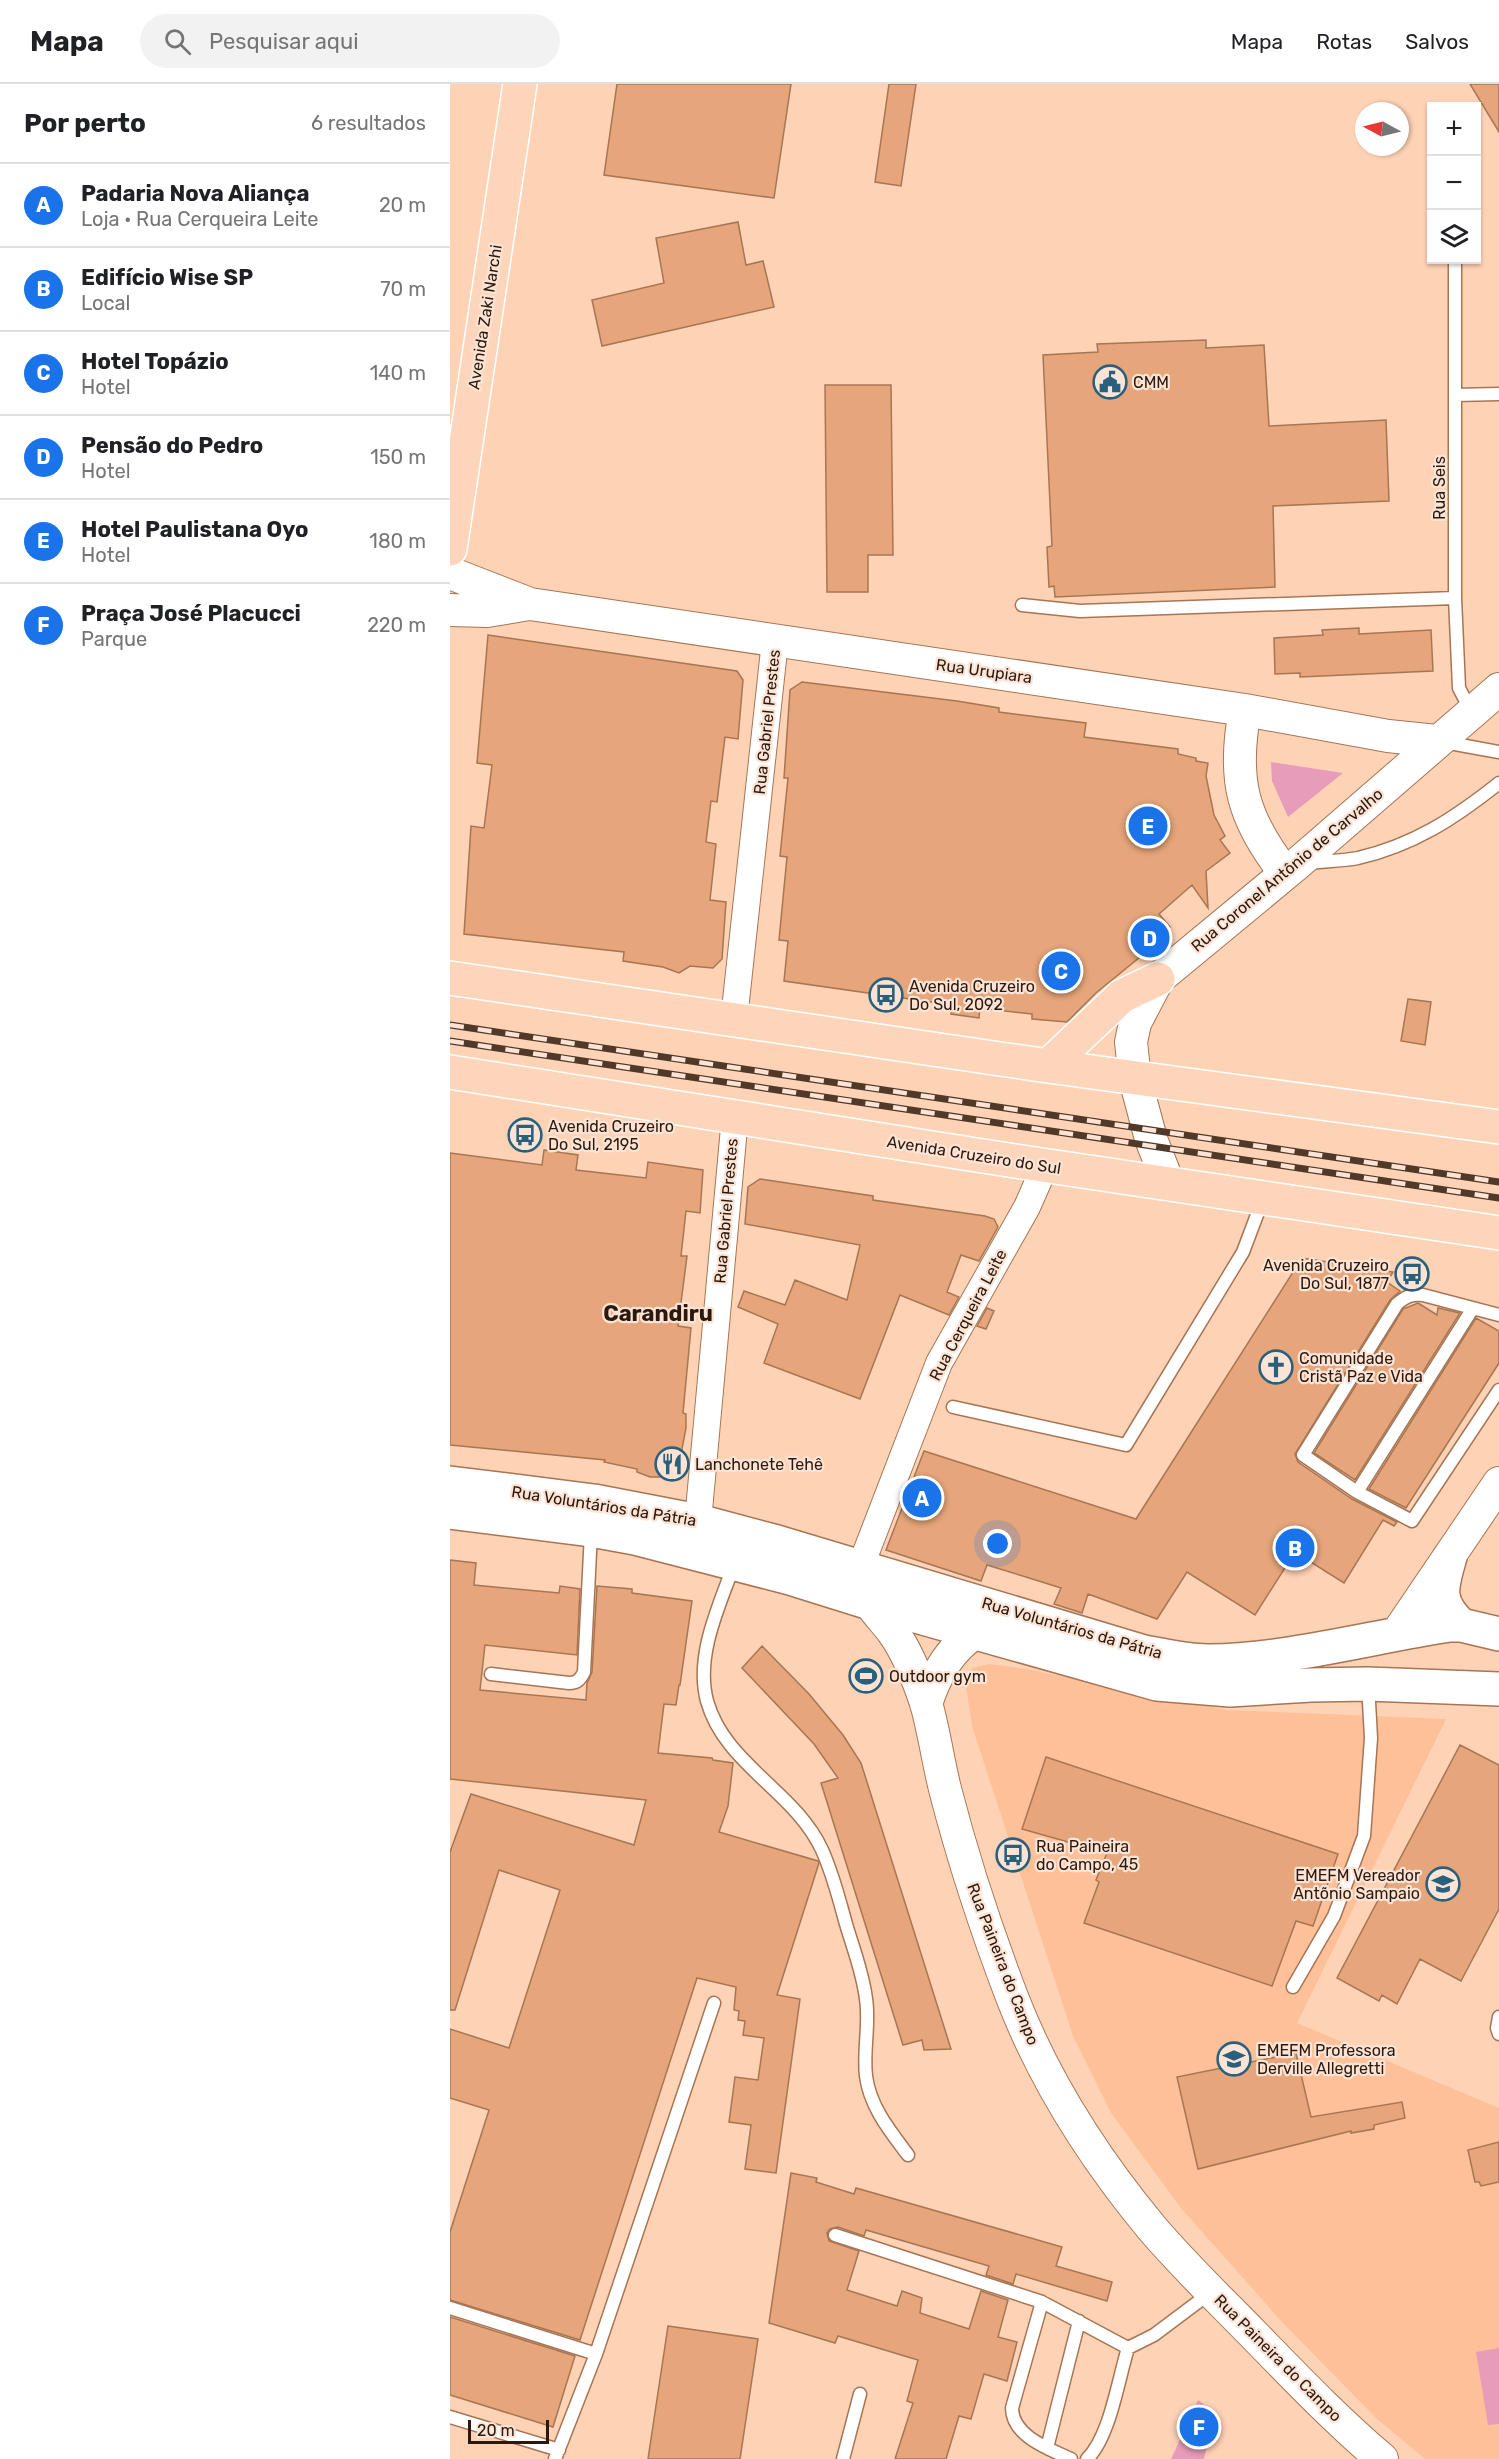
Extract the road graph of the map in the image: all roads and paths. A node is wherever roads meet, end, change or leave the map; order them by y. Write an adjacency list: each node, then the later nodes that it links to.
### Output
1 (520, 84): 5 (main road, Avenida Zaki Narchi)
2 (1455, 264): 4 (lane, Rua Seis)
3 (1499, 394): 4 (lane)
4 (1455, 395): 6 (lane, Rua Seis)
5 (450, 552): 7 (street, Rua Urupiara)
6 (1455, 598): 8 (lane); 13 (lane, Rua Seis)
7 (530, 604): 9 (street, Rua Urupiara); 10 (street, Rua Urupiara)
8 (1022, 605)
9 (450, 610)
10 (775, 640): 12 (street, Rua Urupiara); 22 (street, Rua Gabriel Prestes)
11 (1499, 689): 13 (street, Rua Coronel Antônio de Carvalho)
12 (1245, 710): 14 (street, Rua Urupiara); 17 (street)
13 (1471, 713): 14 (street, Rua Coronel Antônio de Carvalho)
14 (1437, 741): 15 (lane); 17 (street, Rua Coronel Antônio de Carvalho)
15 (1499, 752)
16 (1499, 783): 17 (lane)
17 (1291, 869): 20 (street, Rua Coronel Antônio de Carvalho)
18 (450, 953): 21 (main road)
19 (450, 978): 21 (main road)
20 (1158, 979): 23 (main road); 25 (street, Rua Coronel Antônio de Carvalho)
21 (491, 984): 22 (main road)
22 (734, 1019): 23 (main road)
23 (1048, 1066): 25 (main road)
24 (450, 1072): 26 (main road, Avenida Cruzeiro do Sul)
25 (1135, 1079): 27 (main road); 29 (street, Rua Coronel Antônio de Carvalho)
26 (735, 1117): 28 (main road, Avenida Cruzeiro do Sul); 41 (street, Rua Gabriel Prestes)
27 (1499, 1127)
28 (1045, 1166): 29 (main road, Avenida Cruzeiro do Sul); 46 (street, Rua Cerqueira Leite)
29 (1169, 1185): 30 (main road, Avenida Cruzeiro do Sul)
30 (1264, 1198): 31 (main road, Avenida Cruzeiro do Sul); 35 (lane)
31 (1499, 1233)
32 (1473, 1308): 33 (lane); 38 (lane); 38 (lane)
33 (1499, 1315)
34 (1499, 1390): 38 (lane)
35 (953, 1407)
36 (450, 1483): 39 (main road, Rua Voluntários da Pátria)
37 (1499, 1483): 44 (street)
38 (1357, 1492)
39 (498, 1503): 40 (main road, Rua Voluntários da Pátria); 42 (main road, Rua Voluntários da Pátria); 43 (main road, Rua Voluntários da Pátria)
40 (450, 1512)
41 (698, 1521): 42 (main road, Rua Voluntários da Pátria); 46 (main road, Rua Voluntários da Pátria)
42 (638, 1524): 43 (main road, Rua Voluntários da Pátria); 45 (main road, Rua Voluntários da Pátria)
43 (591, 1530): 52 (lane)
44 (1450, 1557): 48 (main road); 50 (street)
45 (735, 1563): 47 (main road, Rua Voluntários da Pátria); 61 (lane)
46 (860, 1568): 47 (street); 50 (main road, Rua Voluntários da Pátria)
47 (870, 1603): 49 (main road, Rua Voluntários da Pátria); 56 (street, Rua Paineira do Campo)
48 (1461, 1625): 50 (main road, Rua Voluntários da Pátria); 51 (main road, Rua Voluntários da Pátria)
49 (976, 1632): 54 (main road, Rua Voluntários da Pátria); 56 (street)
50 (1398, 1632): 54 (main road)
51 (1499, 1634)
52 (491, 1674)
53 (1368, 1684): 54 (main road, Rua Voluntários da Pátria); 55 (main road, Rua Voluntários da Pátria); 57 (lane)
54 (1311, 1685)
55 (1499, 1689)
56 (926, 1704): 63 (street, Rua Paineira do Campo)
57 (1293, 1988)
58 (714, 2003): 68 (lane)
59 (1499, 2017): 60 (lane)
60 (1499, 2034)
61 (908, 2156)
62 (835, 2235): 64 (lane)
63 (1211, 2292): 67 (lane); 76 (street, Rua Paineira do Campo)
64 (1042, 2302): 66 (lane); 71 (lane)
65 (450, 2308): 68 (lane)
66 (1079, 2321): 67 (lane); 71 (lane)
67 (1128, 2348): 75 (lane)
68 (596, 2354): 72 (lane)
69 (860, 2394): 73 (lane)
70 (450, 2417): 72 (lane)
71 (1047, 2448): 74 (lane)
72 (557, 2455)
73 (843, 2459)
74 (1071, 2459)
75 (1087, 2459)
76 (1382, 2459)

